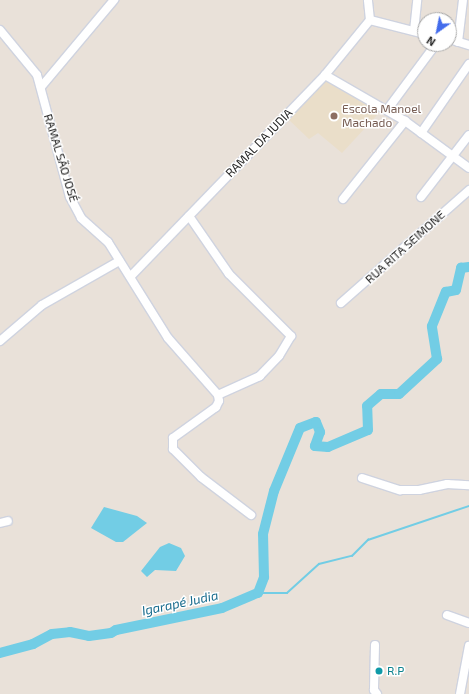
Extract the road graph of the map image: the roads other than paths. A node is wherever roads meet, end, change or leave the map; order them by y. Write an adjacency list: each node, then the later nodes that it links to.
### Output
1 (114, 0): 14 (street)
2 (368, 0): 5 (street)
3 (417, 0): 7 (street)
4 (463, 0): 9 (street)
5 (370, 20): 7 (street); 13 (street, RAMAL DA JUDIA)
6 (0, 30): 14 (street, RAMAL SÃO JOSÉ)
7 (414, 31): 8 (street)
8 (417, 32)
9 (458, 42): 10 (street)
10 (469, 45)
11 (430, 52): 15 (street)
12 (469, 64): 17 (street)
13 (325, 75): 15 (street); 24 (street, RAMAL DA JUDIA)
14 (41, 87): 25 (street, RAMAL SÃO JOSÉ)
15 (387, 110): 16 (street)
16 (405, 121): 17 (street); 23 (street)
17 (421, 133): 19 (street)
18 (469, 135): 19 (street)
19 (454, 157): 20 (street); 22 (street)
20 (469, 168)
21 (469, 190): 27 (street, RUA RITA SEIMONE)
22 (421, 197)
23 (343, 199)
24 (189, 216): 26 (street, RAMAL DA JUDIA); 29 (street)
25 (119, 261): 26 (street, RAMAL SÃO JOSÉ); 28 (street)
26 (130, 276): 29 (street, RAMAL SÃO JOSÉ)
27 (341, 303)
28 (0, 341)
29 (218, 395): 32 (street)
30 (362, 478): 31 (street)
31 (469, 485)
32 (251, 515)
33 (447, 614): 34 (street)
34 (469, 623)
35 (375, 645): 37 (street)
36 (469, 646): 38 (street)
37 (377, 694)
38 (460, 694)

